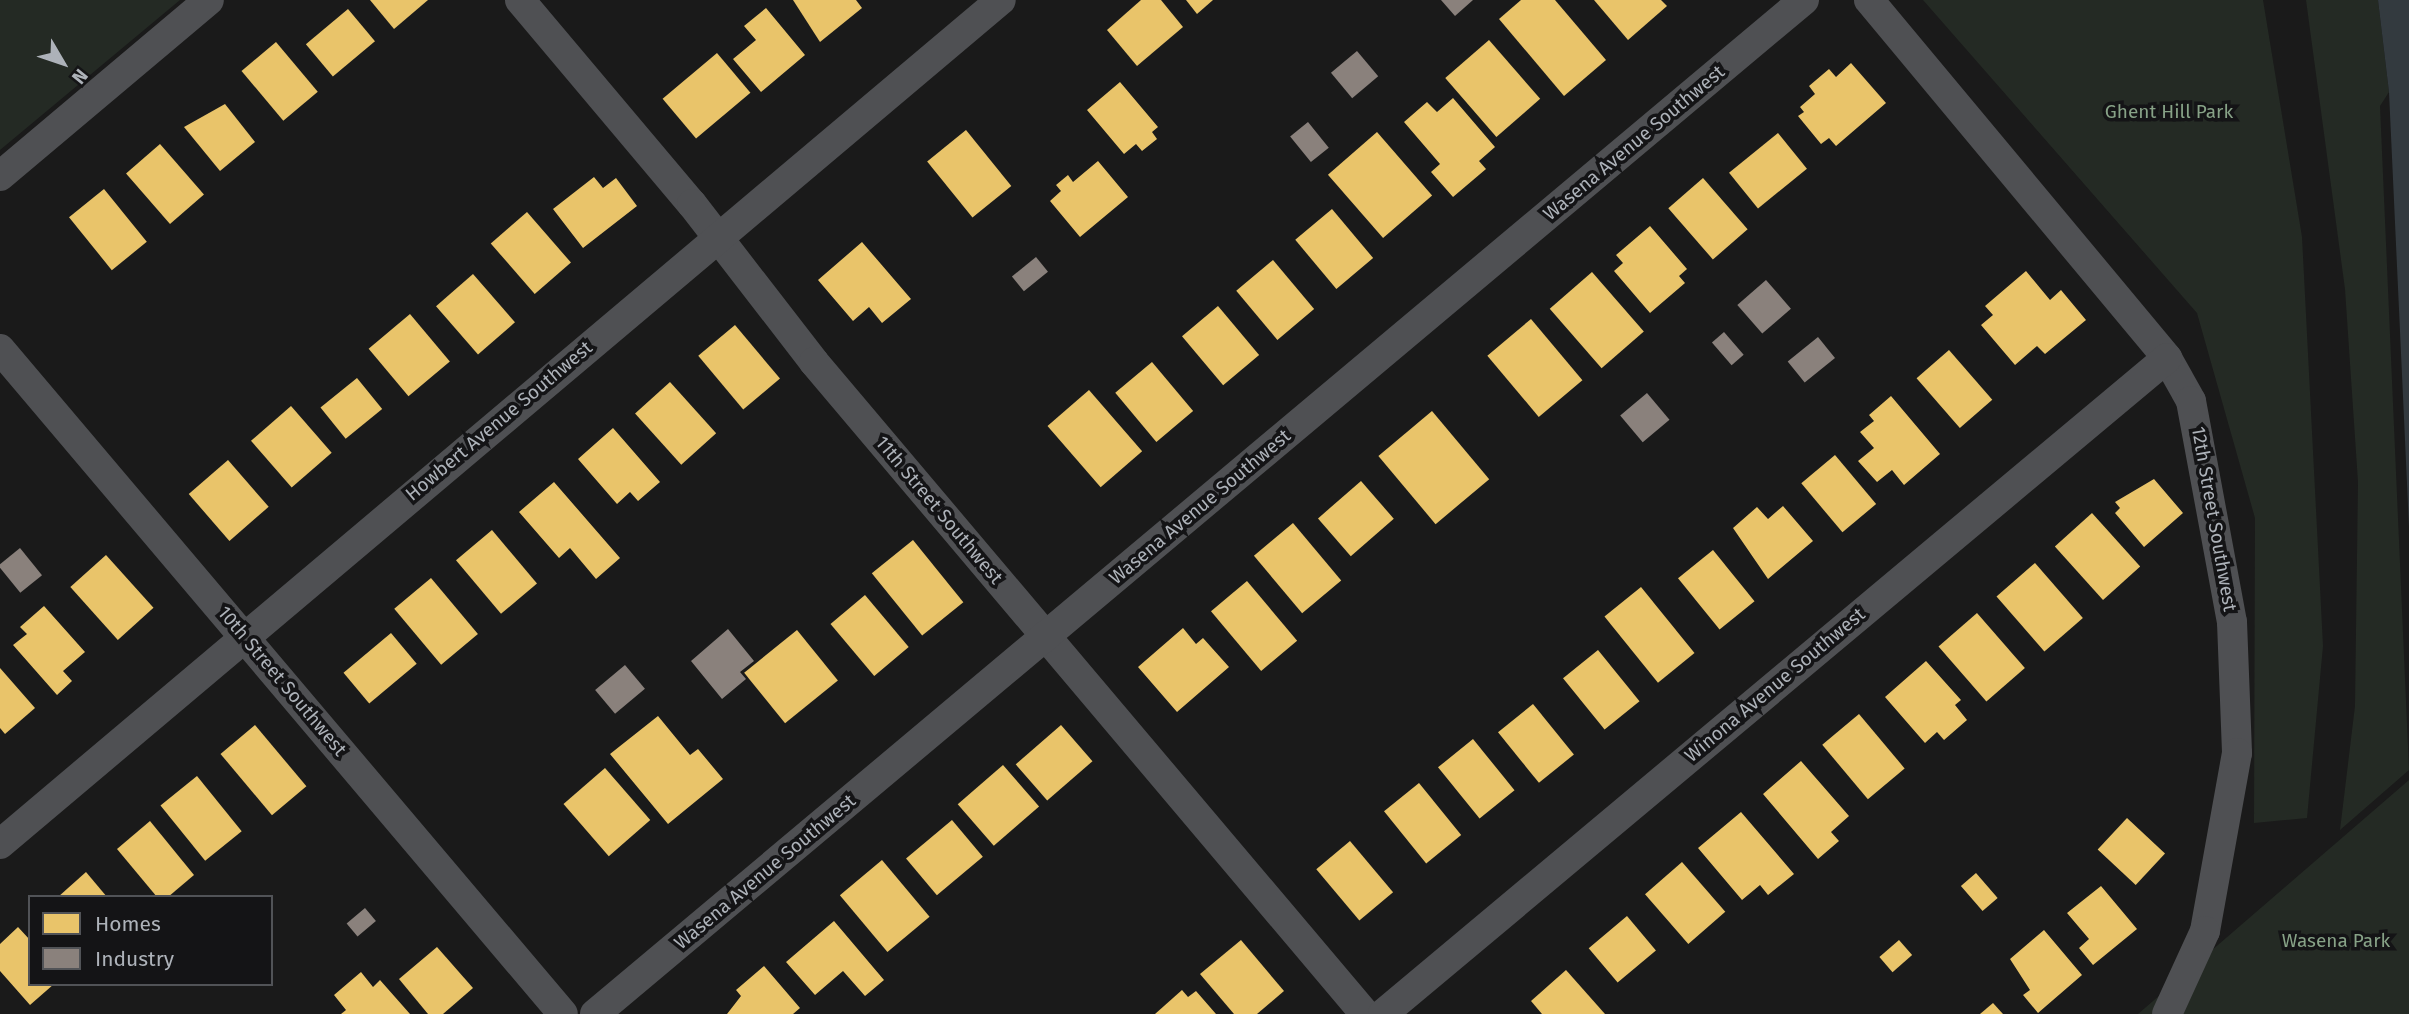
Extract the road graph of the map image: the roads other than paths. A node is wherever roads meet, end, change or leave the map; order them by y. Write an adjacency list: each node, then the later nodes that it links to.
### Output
1 (209, 0): 6 (street)
2 (520, 0): 7 (street, 11th Street Southwest)
3 (1001, 0): 7 (street, Howbert Avenue Southwest)
4 (1804, 0): 11 (street, Wasena Avenue Southwest)
5 (1870, 0): 9 (street, 12th Street Southwest)
6 (0, 176)
7 (719, 239): 10 (street, Howbert Avenue Southwest); 11 (street, 11th Street Southwest)
8 (0, 349): 10 (street, 10th Street Southwest)
9 (2168, 358): 16 (street, Winona Avenue Southwest); 17 (street, 12th Street Southwest)
10 (245, 635): 12 (street, Howbert Avenue Southwest); 13 (street, 10th Street Southwest)
11 (1045, 637): 14 (street, Wasena Avenue Southwest); 15 (street, 11th Street Southwest)
12 (0, 844)
13 (563, 1014)
14 (595, 1014)
15 (1365, 1014)
16 (1383, 1014)
17 (2167, 1014)

